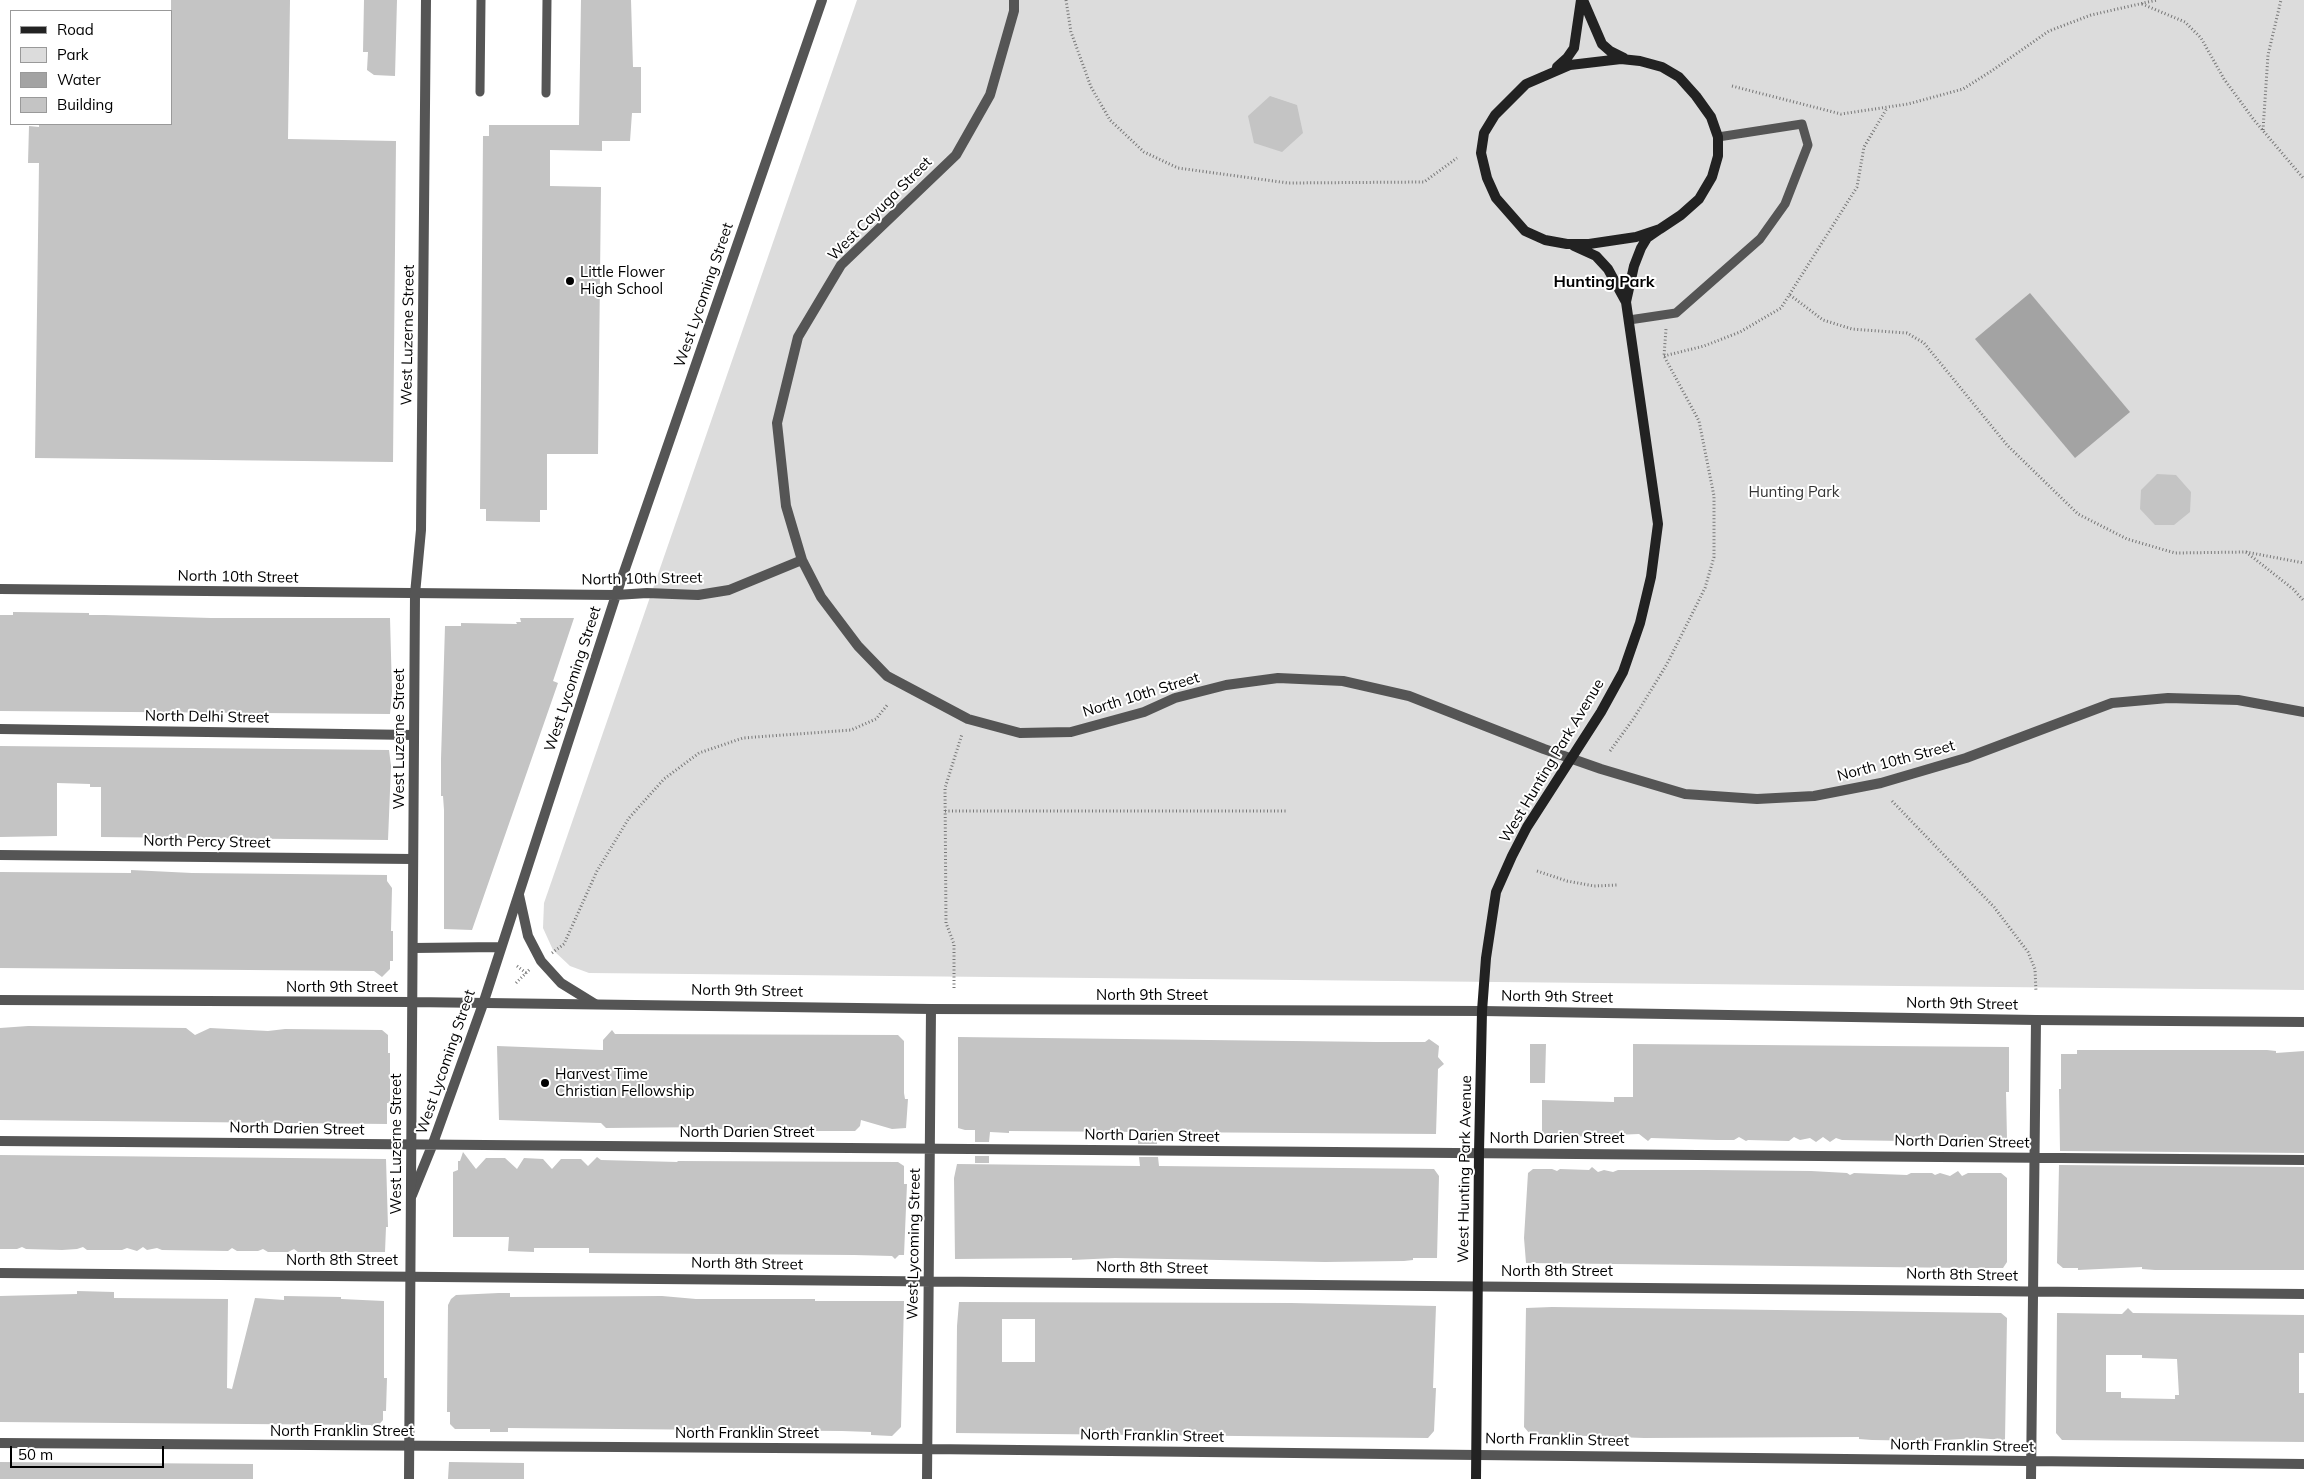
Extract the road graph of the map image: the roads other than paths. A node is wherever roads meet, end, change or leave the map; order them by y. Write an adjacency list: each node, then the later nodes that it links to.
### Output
1 (426, 0): 18 (street, West Luzerne Street)
2 (482, 0): 9 (lane)
3 (546, 0): 10 (lane)
4 (822, 0): 19 (street, West Lycoming Street)
5 (1014, 0): 16 (street, West Cayuga Street)
6 (1582, 0): 7 (main road, West Hunting Park Avenue); 8 (main road, West Hunting Park Avenue)
7 (1630, 60): 8 (main road, West Hunting Park Avenue); 11 (main road, West Hunting Park Avenue)
8 (1550, 72): 13 (main road, West Hunting Park Avenue)
9 (480, 92)
10 (546, 93)
11 (1718, 137): 12 (main road, West Hunting Park Avenue); 15 (lane)
12 (1660, 229): 13 (main road, West Hunting Park Avenue); 14 (main road, West Hunting Park Avenue)
13 (1567, 244): 14 (main road, West Hunting Park Avenue)
14 (1626, 302): 15 (main road, West Hunting Park Avenue)
15 (1629, 320): 23 (main road, West Hunting Park Avenue)
16 (802, 560): 19 (street, North 10th Street); 23 (street, North 10th Street)
17 (0, 589): 18 (street, North 10th Street)
18 (415, 594): 19 (street, North 10th Street); 22 (street, West Luzerne Street)
19 (616, 595): 26 (street, West Lycoming Street)
20 (2304, 712): 23 (street, North 10th Street)
21 (0, 729): 22 (street, North Delhi Street)
22 (414, 735): 25 (street, West Luzerne Street)
23 (1572, 758): 34 (main road, West Hunting Park Avenue)
24 (0, 855): 25 (street, North Percy Street)
25 (413, 859): 28 (street, West Luzerne Street)
26 (519, 894): 27 (street, West Lycoming Street); 32 (street)
27 (502, 947): 28 (street); 31 (street, West Lycoming Street)
28 (413, 948): 30 (street, West Luzerne Street)
29 (0, 1000): 30 (street, North 9th Street)
30 (412, 1002): 31 (street, North 9th Street); 38 (street, West Luzerne Street)
31 (483, 1004): 32 (street, North 9th Street); 39 (street, West Lycoming Street)
32 (595, 1004): 33 (street, North 9th Street)
33 (931, 1009): 34 (street, North 9th Street); 40 (street, West Lycoming Street)
34 (1482, 1010): 35 (street, North 9th Street); 41 (main road, West Hunting Park Avenue)
35 (2036, 1020): 36 (street, North 9th Street); 42 (street)
36 (2304, 1022)
37 (0, 1141): 38 (street, North Darien Street)
38 (412, 1145): 39 (street, North Darien Street); 44 (street, West Luzerne Street)
39 (432, 1146): 40 (street, North Darien Street); 44 (street, West Lycoming Street)
40 (930, 1149): 41 (street, North Darien Street); 47 (street, West Lycoming Street)
41 (1479, 1152): 42 (street, North Darien Street); 48 (main road, West Hunting Park Avenue)
42 (2034, 1157): 43 (street, North Darien Street); 49 (street)
43 (2304, 1160)
44 (411, 1196): 46 (street, West Luzerne Street)
45 (0, 1273): 46 (street, North 8th Street)
46 (411, 1275): 47 (street, North 8th Street); 52 (street, West Luzerne Street)
47 (928, 1281): 48 (street, North 8th Street); 53 (street, West Lycoming Street)
48 (1478, 1286): 49 (street, North 8th Street); 54 (main road, West Hunting Park Avenue)
49 (2033, 1291): 50 (street, North 8th Street); 55 (street)
50 (2304, 1294)
51 (0, 1443): 52 (street, North Franklin Street)
52 (410, 1446): 53 (street, North Franklin Street); 57 (street, West Luzerne Street)
53 (927, 1449): 54 (street, North Franklin Street); 58 (street, West Lycoming Street)
54 (1477, 1454): 55 (street, North Franklin Street); 59 (main road, West Hunting Park Avenue)
55 (2031, 1462): 56 (street, North Franklin Street); 60 (street)
56 (2304, 1464)
57 (410, 1479)
58 (927, 1479)
59 (1476, 1479)
60 (2031, 1479)

